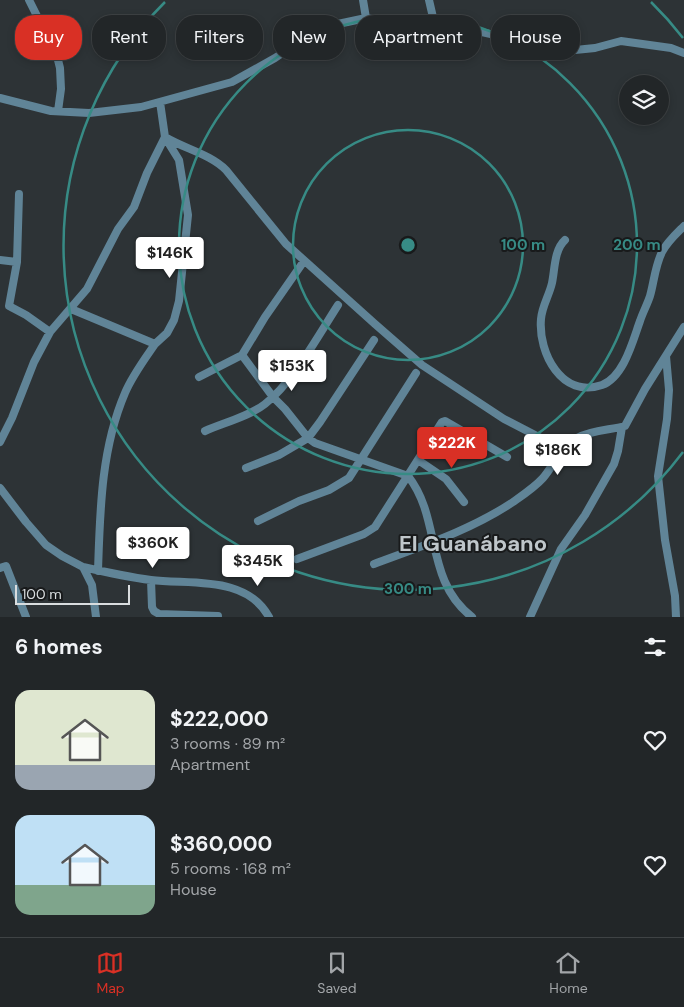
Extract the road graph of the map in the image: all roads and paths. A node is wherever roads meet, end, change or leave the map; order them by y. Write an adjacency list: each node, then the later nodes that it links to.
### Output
1 (29, 0): 11 (street)
2 (363, 0): 4 (street)
3 (430, 0): 5 (street)
4 (366, 15)
5 (433, 15)
6 (355, 20): 10 (street)
7 (481, 32): 8 (street)
8 (684, 53)
9 (0, 98): 11 (street)
10 (160, 102): 11 (street); 12 (street)
11 (58, 111)
12 (165, 137): 17 (street); 20 (street); 24 (street)
13 (19, 194): 18 (street)
14 (684, 226): 15 (street)
15 (565, 240)
16 (0, 260): 18 (street)
17 (304, 261): 25 (street); 34 (street)
18 (17, 262): 22 (street)
19 (338, 305): 29 (street)
20 (71, 309): 22 (street); 24 (street)
21 (684, 327): 26 (street)
22 (50, 332): 33 (street)
23 (374, 340): 32 (street)
24 (155, 344): 48 (street)
25 (242, 355): 28 (street); 29 (street)
26 (666, 356): 30 (street); 56 (street)
27 (416, 373): 36 (street)
28 (199, 378)
29 (273, 397): 31 (street); 32 (street)
30 (622, 427): 34 (street); 55 (street)
31 (205, 431)
32 (308, 438): 36 (street); 38 (street)
33 (0, 442)
34 (562, 449): 43 (street)
35 (508, 457): 37 (street)
36 (359, 460): 39 (street); 42 (street)
37 (418, 460): 39 (street); 41 (street)
38 (246, 468)
39 (408, 476): 43 (street); 44 (street)
40 (0, 488): 46 (street)
41 (464, 502)
42 (258, 521)
43 (433, 542): 45 (street); 54 (street)
44 (297, 559)
45 (374, 564)
46 (83, 567): 48 (street); 52 (street)
47 (0, 568): 51 (street)
48 (98, 571): 49 (street)
49 (151, 580): 50 (street); 53 (street)
50 (218, 616)
51 (26, 617)
52 (96, 617)
53 (269, 617)
54 (472, 617)
55 (530, 617)
56 (676, 617)

